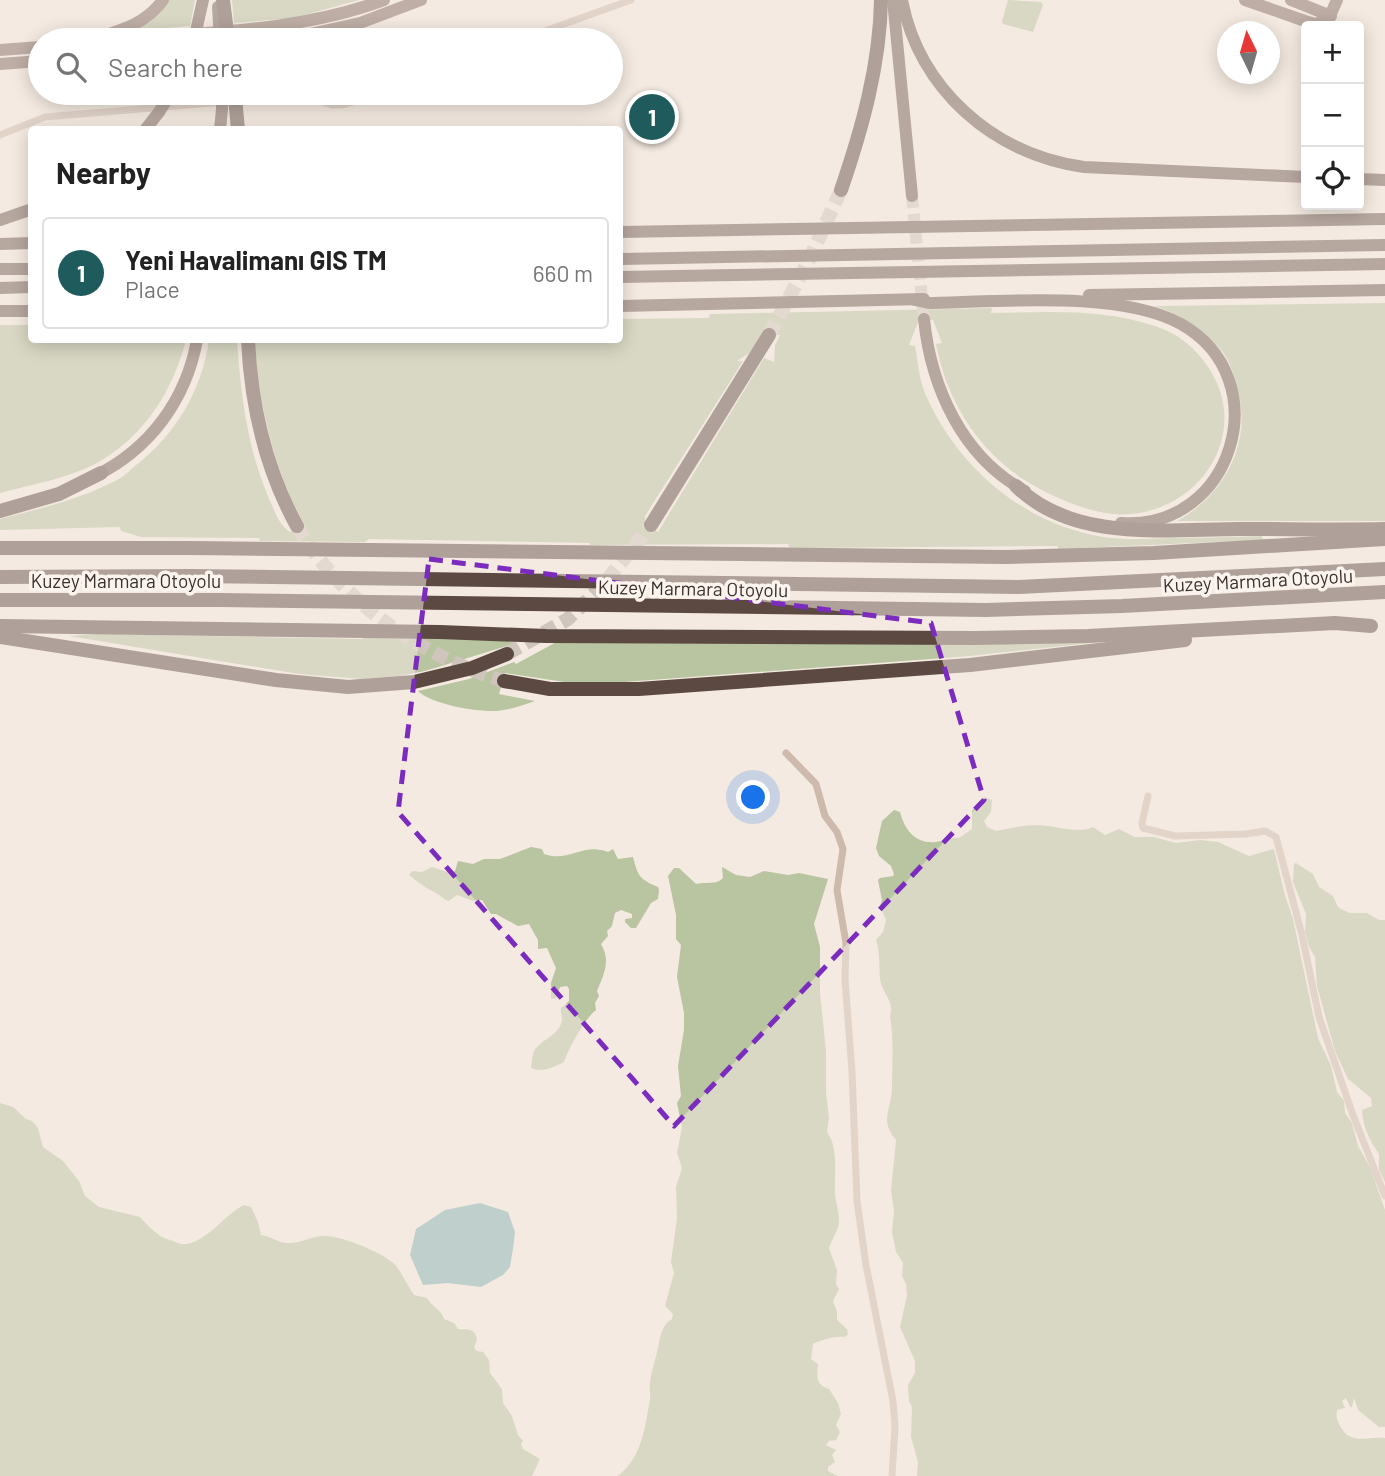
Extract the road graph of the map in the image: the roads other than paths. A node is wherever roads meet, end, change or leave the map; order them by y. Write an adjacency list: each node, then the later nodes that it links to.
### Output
1 (163, 0): 17 (main road)
2 (203, 0): 18 (highway, bridge)
3 (217, 0): 19 (highway, bridge)
4 (223, 0): 20 (highway, bridge)
5 (384, 0): 21 (main road)
6 (421, 0): 22 (main road)
7 (631, 0): 23 (street)
8 (881, 0): 40 (highway)
9 (893, 0): 41 (highway)
10 (902, 0): 37 (highway)
11 (1245, 0): 16 (main road)
12 (1292, 0): 13 (main road); 16 (main road)
13 (1309, 0)
14 (1328, 0): 16 (main road)
15 (1337, 0): 16 (main road)
16 (1331, 16)
17 (131, 28)
18 (197, 28)
19 (219, 28)
20 (226, 28)
21 (266, 28)
22 (337, 28)
23 (553, 28)
24 (28, 48): 25 (main road)
25 (0, 50)
26 (28, 62): 27 (main road)
27 (0, 64)
28 (163, 105): 33 (highway, bridge)
29 (186, 105): 36 (street)
30 (227, 105): 32 (highway, bridge)
31 (230, 105): 32 (highway, bridge)
32 (229, 109): 34 (highway); 35 (highway)
33 (148, 126)
34 (222, 126)
35 (236, 126)
36 (0, 135)
37 (1301, 177)
38 (1364, 179): 39 (highway)
39 (1385, 180)
40 (841, 190)
41 (912, 196)
42 (28, 210): 44 (highway)
43 (1385, 219): 45 (highway)
44 (0, 220)
45 (623, 232)
46 (28, 243): 47 (highway)
47 (0, 244)
48 (1385, 245): 49 (highway)
49 (623, 259)
50 (1385, 264): 53 (highway)
51 (28, 269): 52 (highway)
52 (0, 270)
53 (623, 277)
54 (0, 288): 55 (highway)
55 (28, 288)
56 (1385, 290): 57 (highway)
57 (915, 300): 58 (highway); 66 (highway)
58 (623, 306)
59 (0, 311): 60 (highway)
60 (28, 311)
61 (924, 319): 66 (highway)
62 (769, 335): 69 (highway)
63 (196, 343): 65 (highway)
64 (248, 343): 70 (highway)
65 (101, 473): 67 (highway); 68 (highway)
66 (1016, 486): 71 (highway)
67 (0, 504)
68 (0, 511)
69 (651, 525)
70 (297, 526)
71 (1385, 529)
72 (1385, 539): 73 (highway)
73 (0, 548)
74 (1385, 569): 75 (highway, Kuzey Marmara Otoyolu)
75 (0, 577)
76 (1385, 592): 77 (highway, Kuzey Marmara Otoyolu)
77 (0, 600)
78 (1378, 625): 79 (highway); 82 (highway)
79 (0, 626)
80 (0, 637): 81 (highway)
81 (507, 654)
82 (504, 681)
83 (786, 753): 86 (street)
84 (1148, 796): 85 (street)
85 (1385, 1196)
86 (892, 1476)

